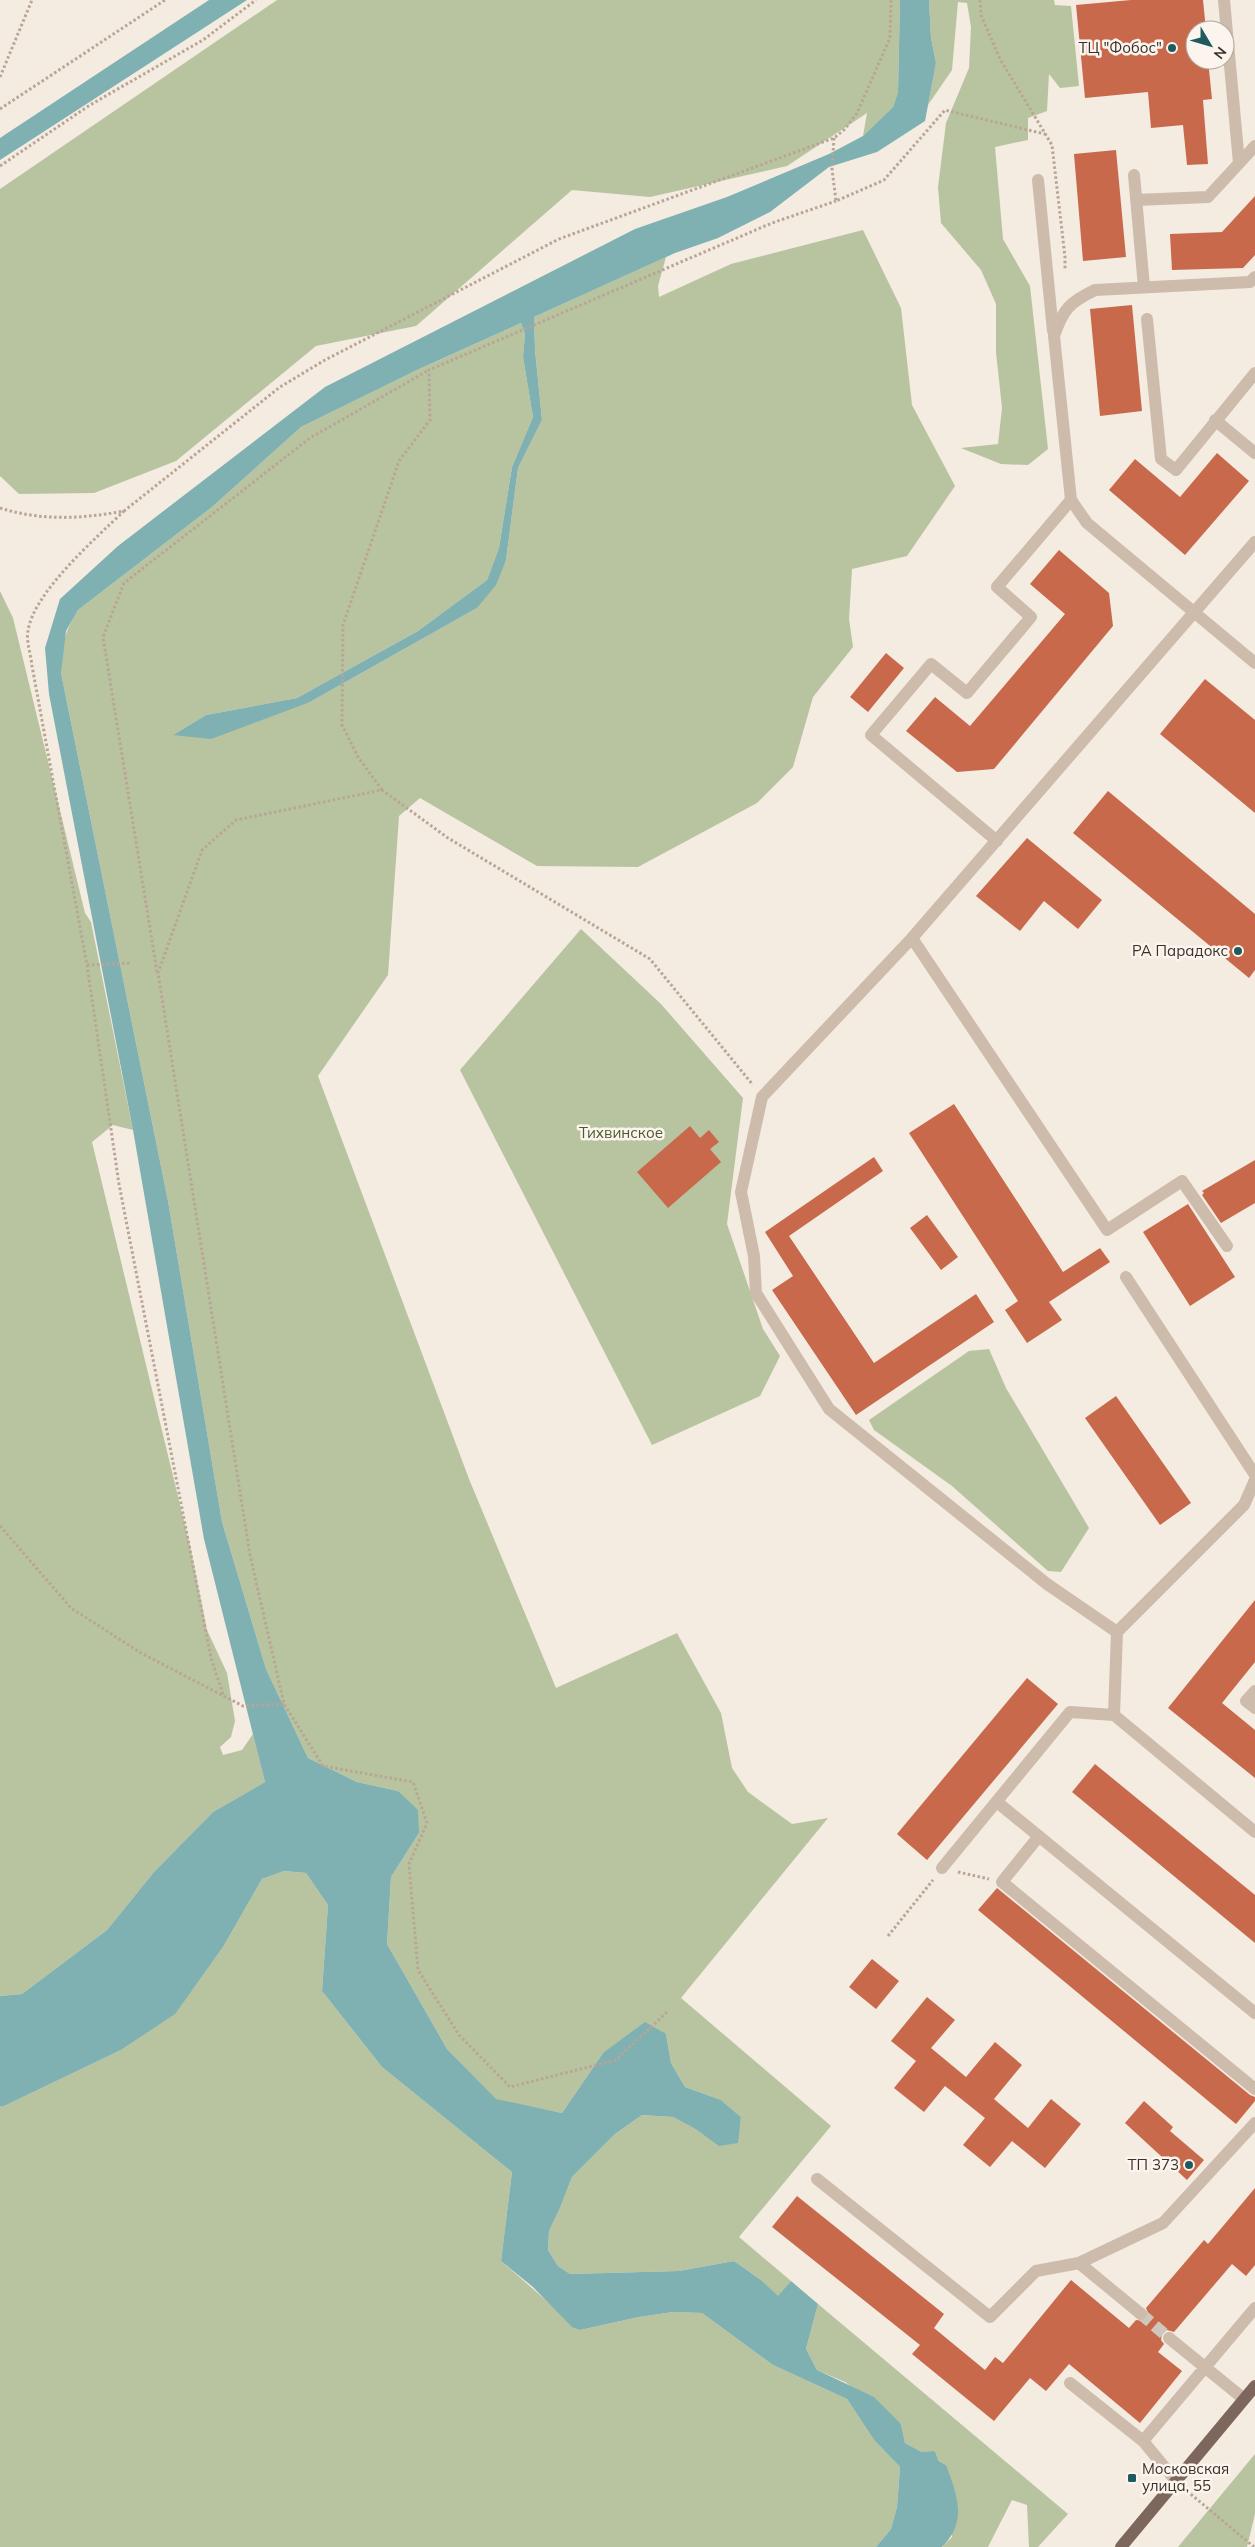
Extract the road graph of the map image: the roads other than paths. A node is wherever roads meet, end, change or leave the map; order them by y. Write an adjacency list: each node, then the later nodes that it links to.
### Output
1 (1224, 0): 3 (street)
2 (1255, 146): 3 (street)
3 (1239, 163): 6 (street)
4 (1134, 175): 6 (street)
5 (1038, 180): 10 (street)
6 (1136, 200): 8 (street)
7 (1255, 277): 8 (street)
8 (1144, 287): 10 (street)
9 (1147, 319): 12 (street)
10 (1054, 336): 14 (street)
11 (1255, 373): 12 (street)
12 (1215, 420): 13 (street)
13 (1255, 453)
14 (1072, 500): 16 (street); 18 (street)
15 (1255, 542): 16 (street)
16 (1194, 614): 17 (street); 18 (street)
17 (1255, 663)
18 (997, 841): 19 (street)
19 (912, 938): 20 (street); 24 (street)
20 (1227, 1246)
21 (1126, 1277): 22 (street)
22 (1255, 1475)
23 (1255, 1480): 24 (street)
24 (1117, 1632): 27 (street)
25 (1255, 1690): 26 (street)
26 (1255, 1708)
27 (1114, 1715): 28 (street); 29 (street)
28 (997, 1802): 30 (street); 31 (street)
29 (1255, 1832)
30 (1039, 1836): 32 (street); 33 (street)
31 (942, 1868)
32 (1255, 2013)
33 (1255, 2089)
34 (1255, 2123): 36 (street)
35 (817, 2179): 36 (street)
36 (1079, 2263): 38 (street)
37 (1255, 2308): 40 (street)
38 (1141, 2314)
39 (1170, 2338): 40 (street)
40 (1205, 2367): 43 (street); 44 (street)
41 (1070, 2383): 44 (street)
42 (1255, 2386): 43 (main road)
43 (1244, 2399): 45 (main road)
44 (1142, 2441): 45 (street)
45 (1176, 2481): 46 (main road)
46 (1121, 2547)

